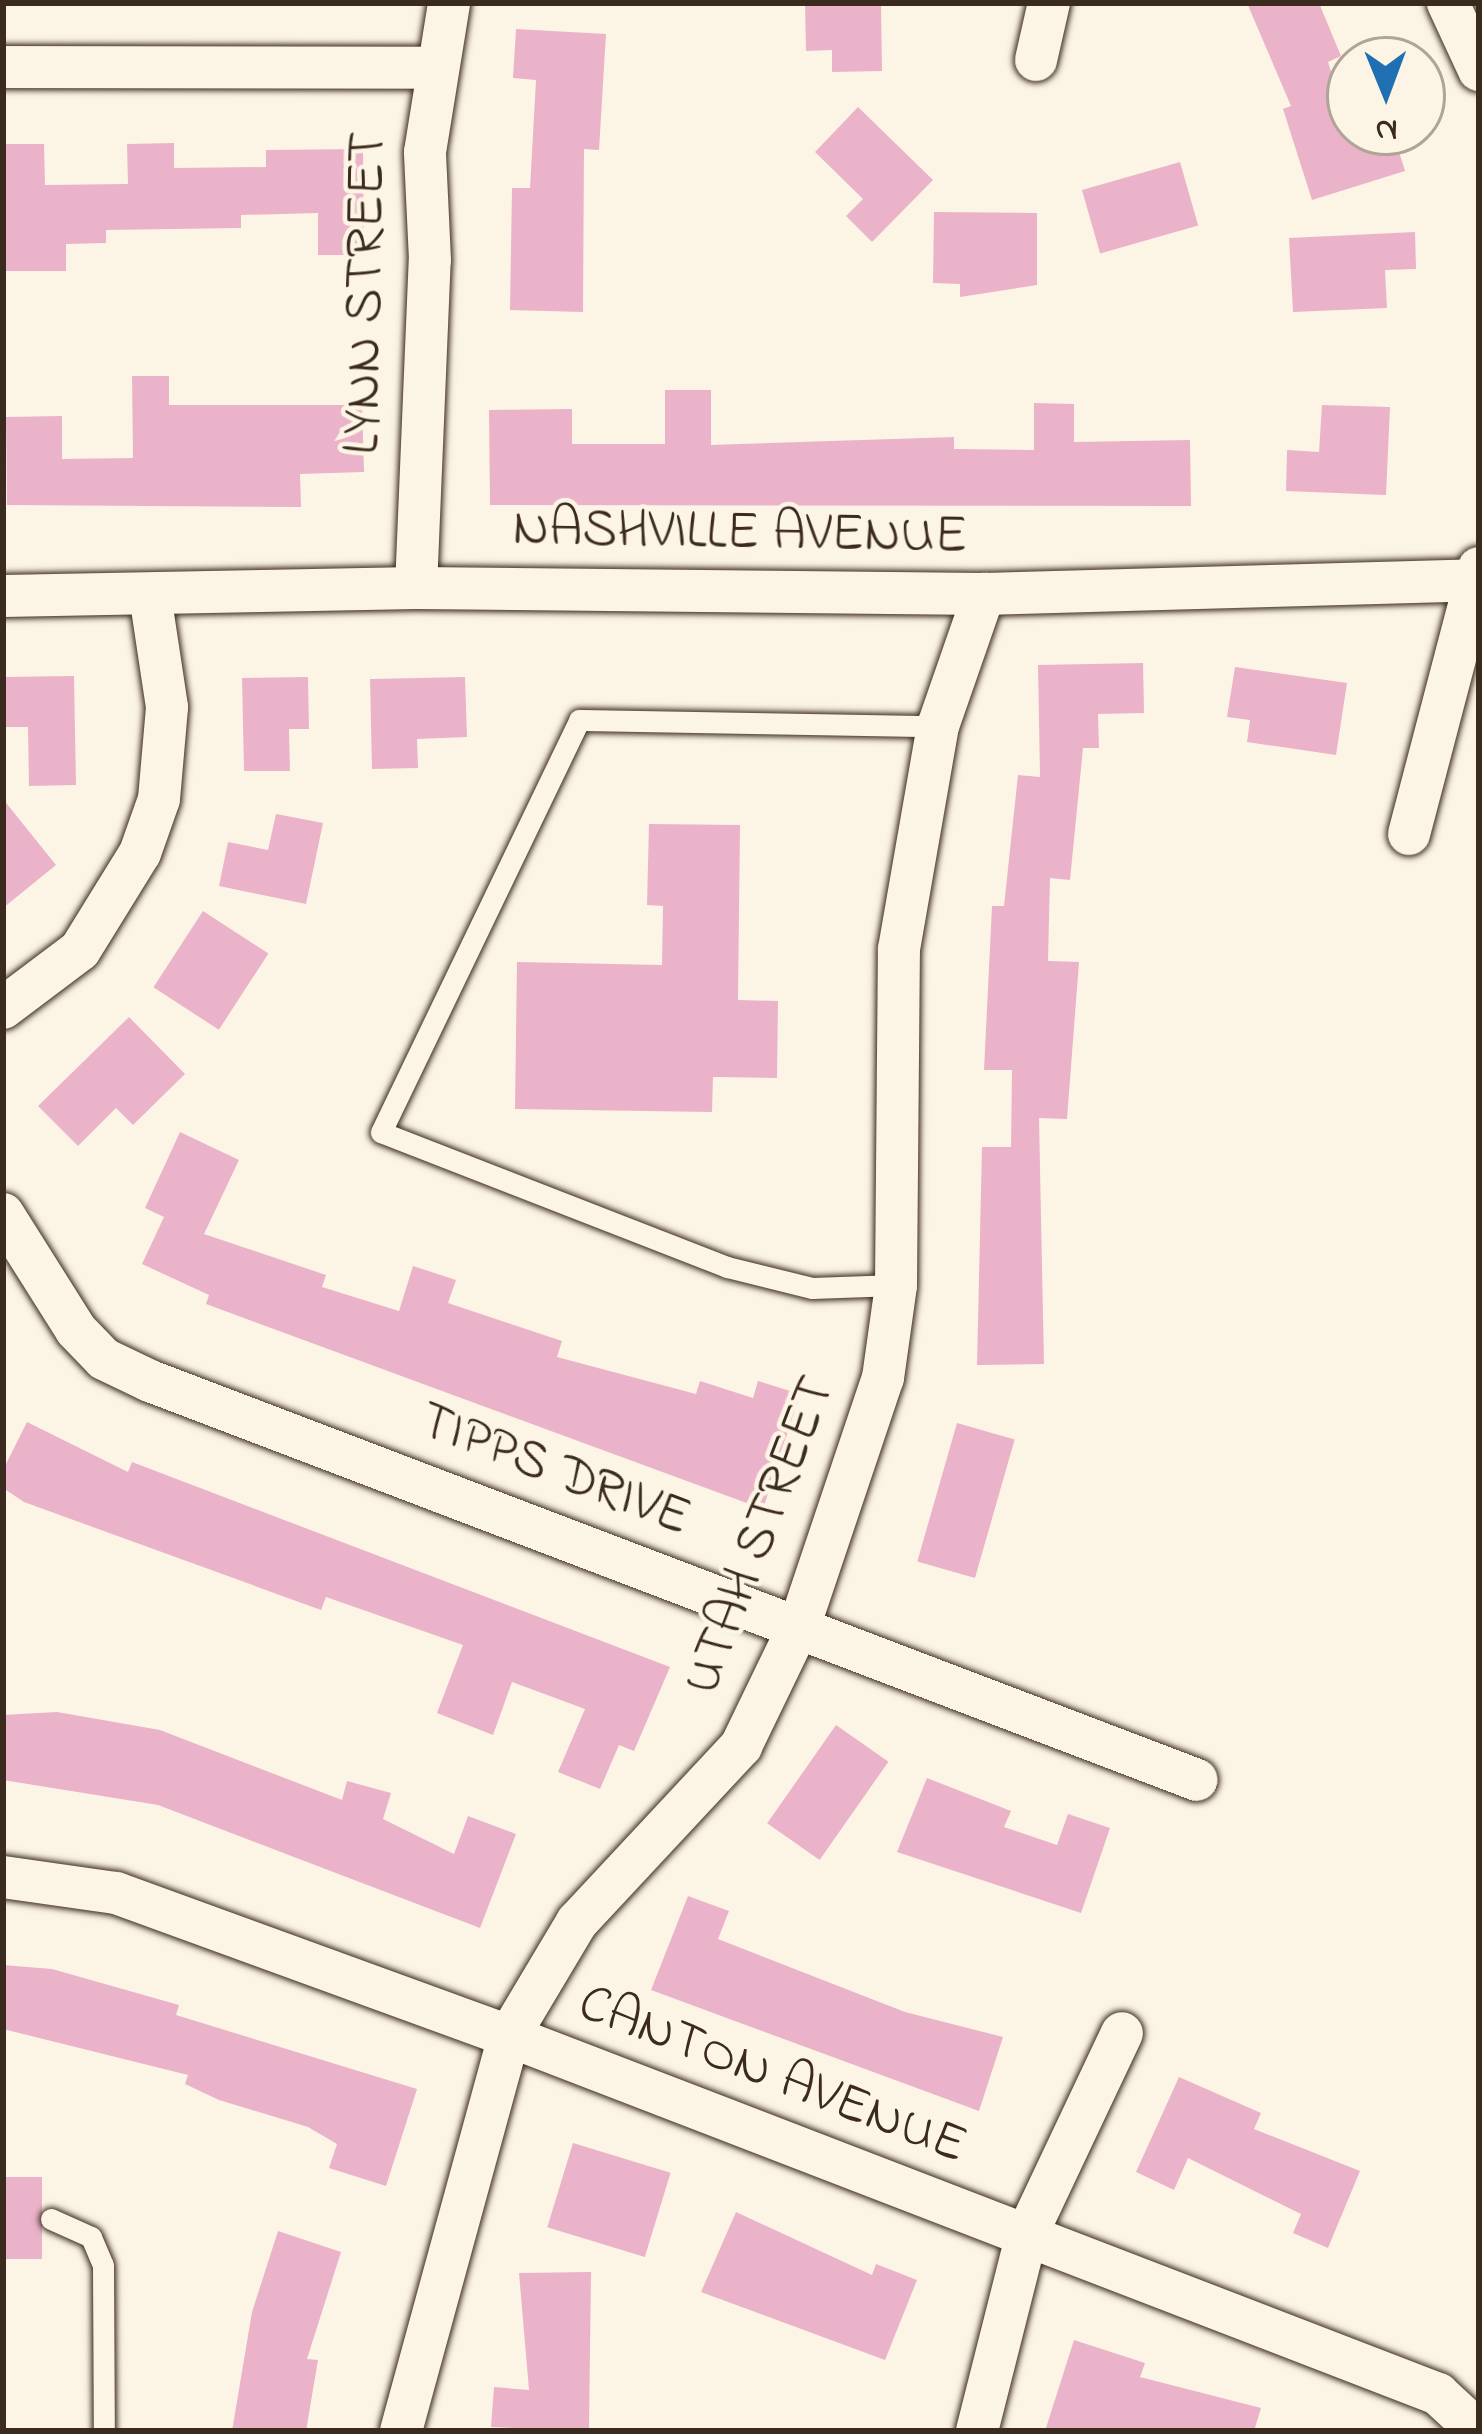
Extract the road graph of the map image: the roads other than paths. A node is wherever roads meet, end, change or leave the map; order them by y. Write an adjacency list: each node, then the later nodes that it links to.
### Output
1 (448, 3): 6 (street, LYNN STREET)
2 (1048, 3): 4 (street)
3 (1462, 14): 7 (street)
4 (1036, 60)
5 (3, 67): 6 (street)
6 (431, 68): 9 (street, LYNN STREET)
7 (1479, 70)
8 (1478, 574): 10 (street, NASHVILLE AVENUE); 14 (street)
9 (416, 588): 10 (street, NASHVILLE AVENUE); 11 (street, NASHVILLE AVENUE)
10 (983, 594): 13 (street, UTAH STREET)
11 (150, 595): 12 (street, NASHVILLE AVENUE); 15 (street)
12 (3, 596)
13 (938, 726): 17 (street, UTAH STREET); 17 (lane)
14 (1409, 834)
15 (3, 1008)
16 (3, 1214): 18 (street, TIPPS DRIVE)
17 (896, 1286): 18 (street, UTAH STREET)
18 (800, 1624): 19 (street, TIPPS DRIVE); 22 (street, UTAH STREET)
19 (1198, 1780)
20 (3, 1877): 22 (street, CANTON AVENUE)
21 (1122, 2033): 24 (street)
22 (509, 2036): 24 (street, CANTON AVENUE); 26 (street, UTAH STREET)
23 (51, 2219): 25 (lane)
24 (1027, 2234): 27 (street); 28 (street, CANTON AVENUE)
25 (104, 2431)
26 (401, 2431)
27 (977, 2431)
28 (1478, 2431)

